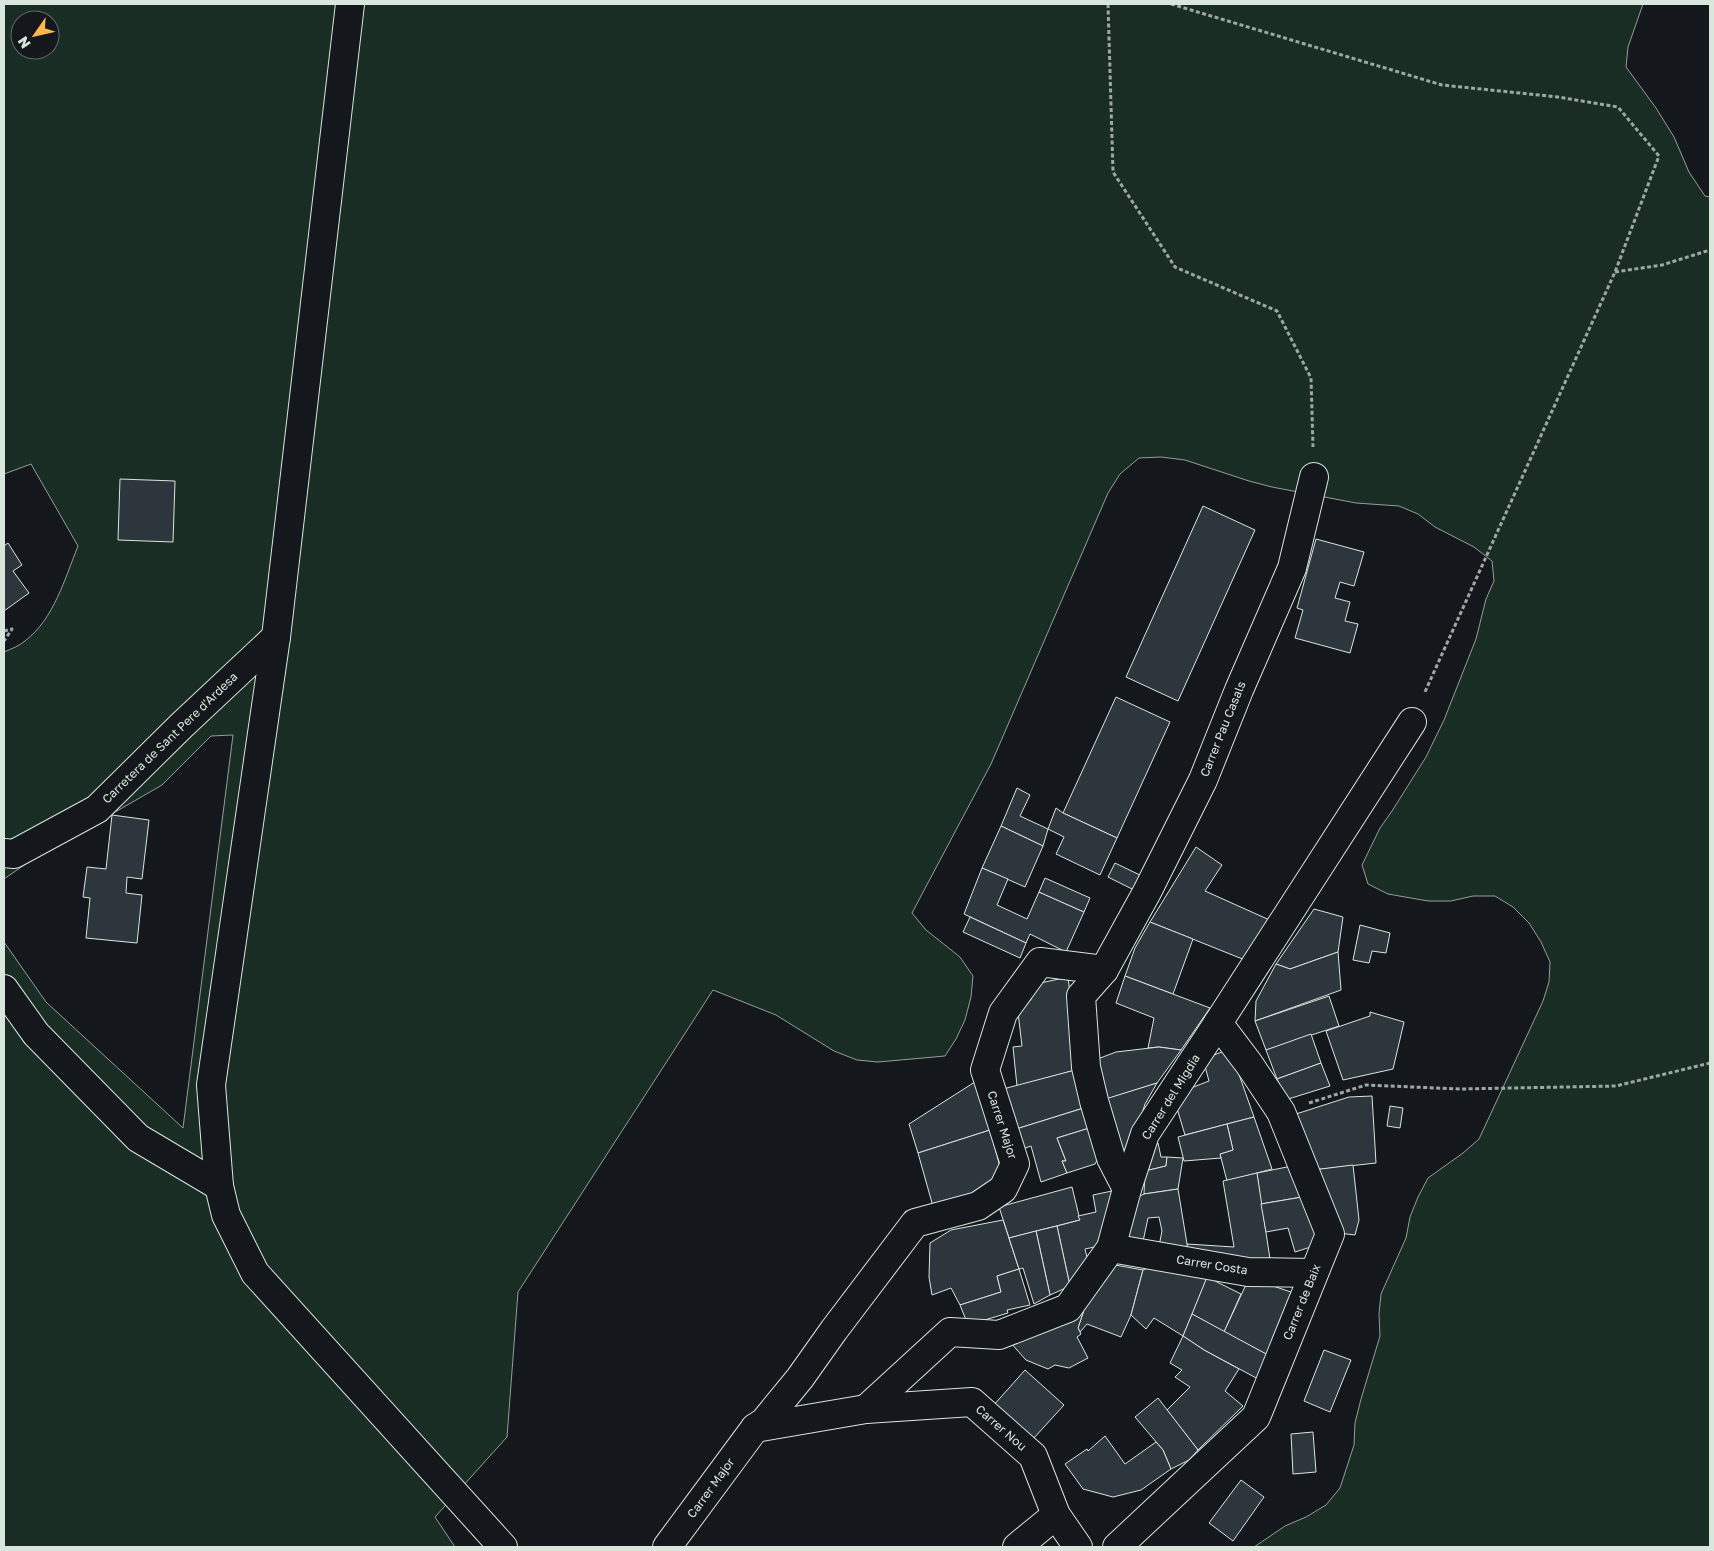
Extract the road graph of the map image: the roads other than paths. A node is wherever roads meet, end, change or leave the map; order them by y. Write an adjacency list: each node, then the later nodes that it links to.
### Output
1 (350, 4): 3 (street)
2 (1314, 477): 6 (street, Carrer Pau Casals)
3 (276, 637): 5 (street, Carretera de Sant Pere d'Ardesa); 9 (street)
4 (1412, 722): 8 (street, Carrer del Migdia)
5 (4, 852)
6 (1104, 970): 10 (street, Carrer Pau Casals); 14 (street, Carrer Major)
7 (4, 990): 9 (street)
8 (1218, 1024): 10 (street, Carrer del Migdia); 12 (street, Carrer de Baix)
9 (218, 1186): 16 (street)
10 (1127, 1188): 11 (street, Carrer del Migdia)
11 (1111, 1248): 12 (street, Carrer Costa); 13 (street, Carrer del Migdia)
12 (1314, 1273): 20 (street, Carrer de Baix)
13 (866, 1409): 14 (street); 15 (street, Carrer Nou)
14 (755, 1428): 17 (street, Carrer Major)
15 (1056, 1515): 18 (street); 19 (street, Carrer Nou)
16 (503, 1547)
17 (667, 1547)
18 (1017, 1547)
19 (1078, 1547)
20 (1117, 1547)

